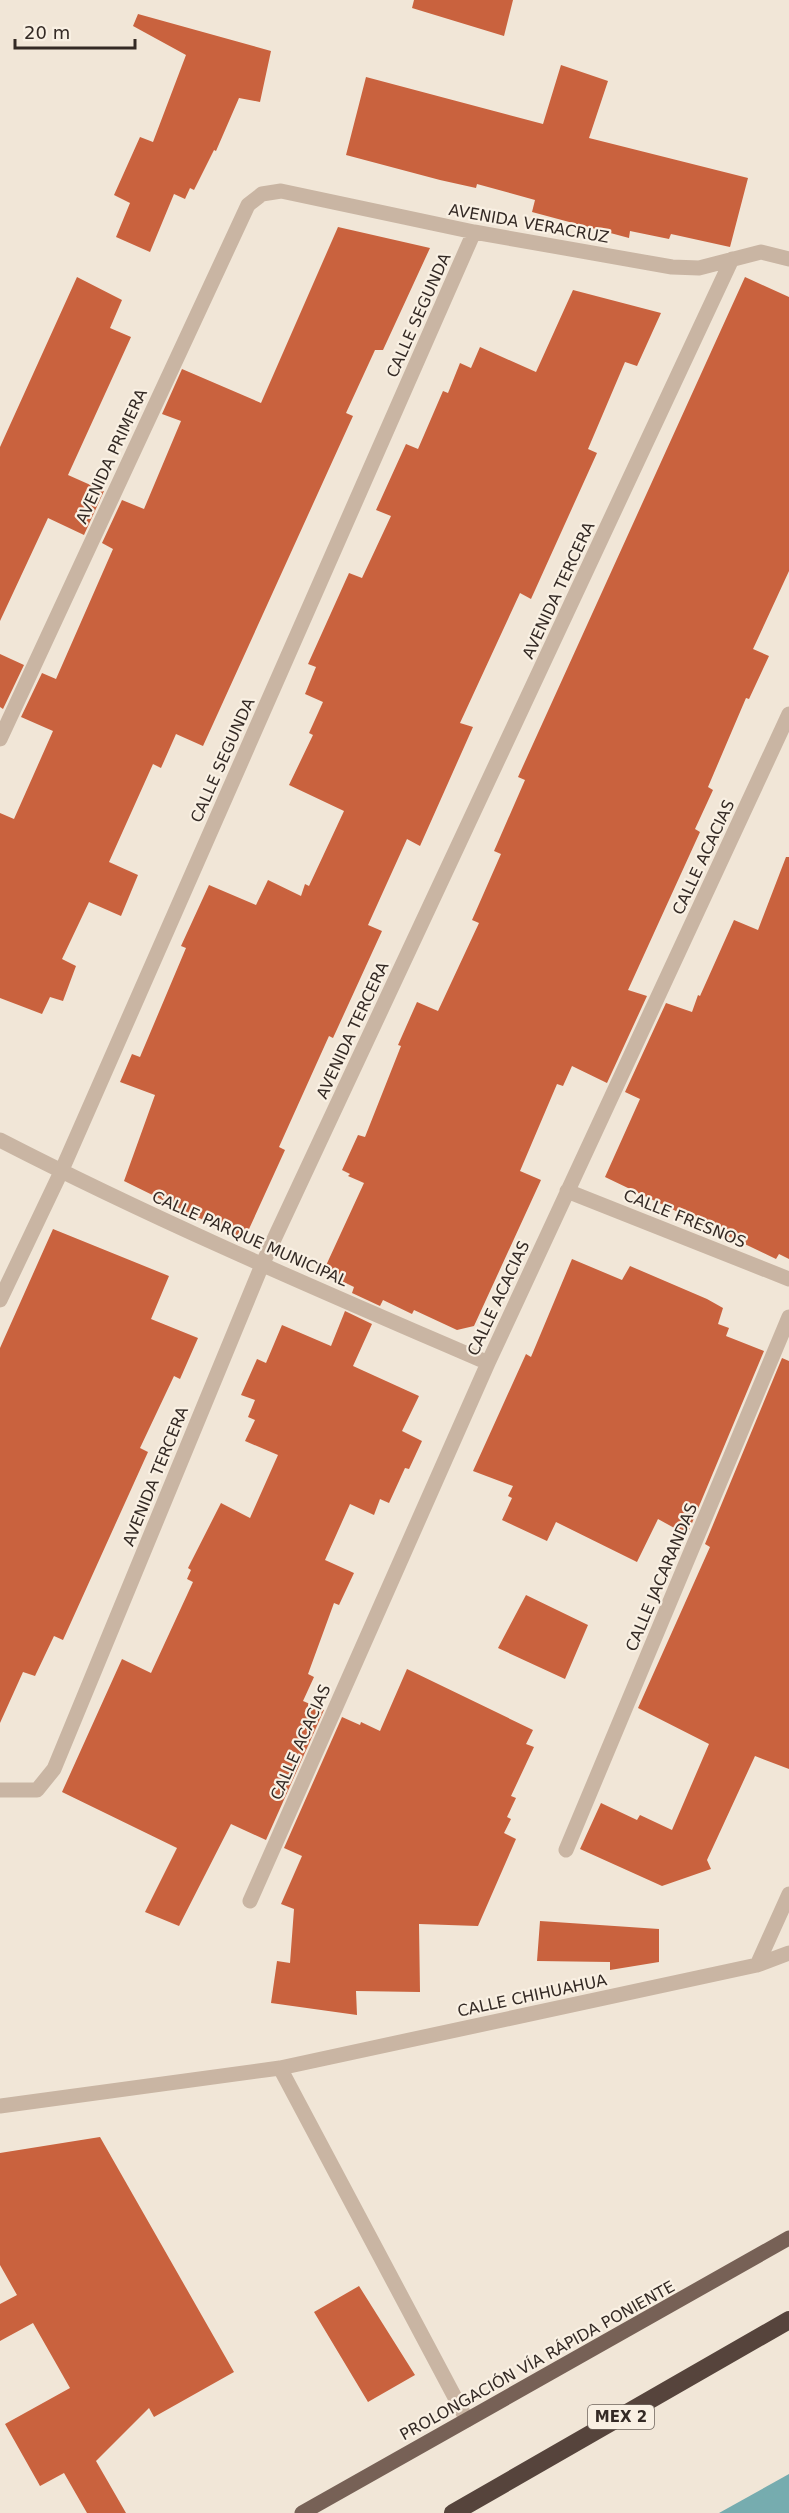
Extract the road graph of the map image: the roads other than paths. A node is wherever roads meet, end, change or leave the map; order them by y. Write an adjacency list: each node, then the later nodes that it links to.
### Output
1 (262, 194): 2 (street, AVENIDA VERACRUZ); 6 (street, AVENIDA PRIMERA)
2 (474, 232): 3 (street, AVENIDA VERACRUZ); 8 (street, CALLE SEGUNDA)
3 (732, 259): 4 (street, AVENIDA VERACRUZ); 10 (street, AVENIDA TERCERA)
4 (789, 259)
5 (789, 714): 9 (street, CALLE ACACIAS)
6 (0, 739)
7 (0, 1140): 8 (street, CALLE PARQUE MUNICIPAL)
8 (61, 1172): 10 (street, CALLE PARQUE MUNICIPAL); 12 (street, CALLE SEGUNDA)
9 (567, 1191): 11 (street, CALLE FRESNOS); 14 (street, CALLE ACACIAS)
10 (262, 1265): 14 (street, CALLE PARQUE MUNICIPAL); 15 (street, AVENIDA TERCERA)
11 (789, 1279)
12 (0, 1300)
13 (789, 1317): 16 (street, CALLE JACARANDAS)
14 (488, 1363): 18 (street, CALLE ACACIAS)
15 (0, 1790)
16 (566, 1850)
17 (789, 1894): 20 (street)
18 (250, 1901)
19 (789, 1953): 20 (street, CALLE CHIHUAHUA)
20 (757, 1965): 21 (street, CALLE CHIHUAHUA)
21 (280, 2068): 22 (street, CALLE CHIHUAHUA); 25 (street)
22 (0, 2106)
23 (789, 2238): 25 (main road, PROLONGACIÓN VÍA RÁPIDA PONIENTE)
24 (789, 2320): 27 (highway, MEX 2)
25 (467, 2420): 26 (main road, PROLONGACIÓN VÍA RÁPIDA PONIENTE)
26 (302, 2513)
27 (453, 2513)

